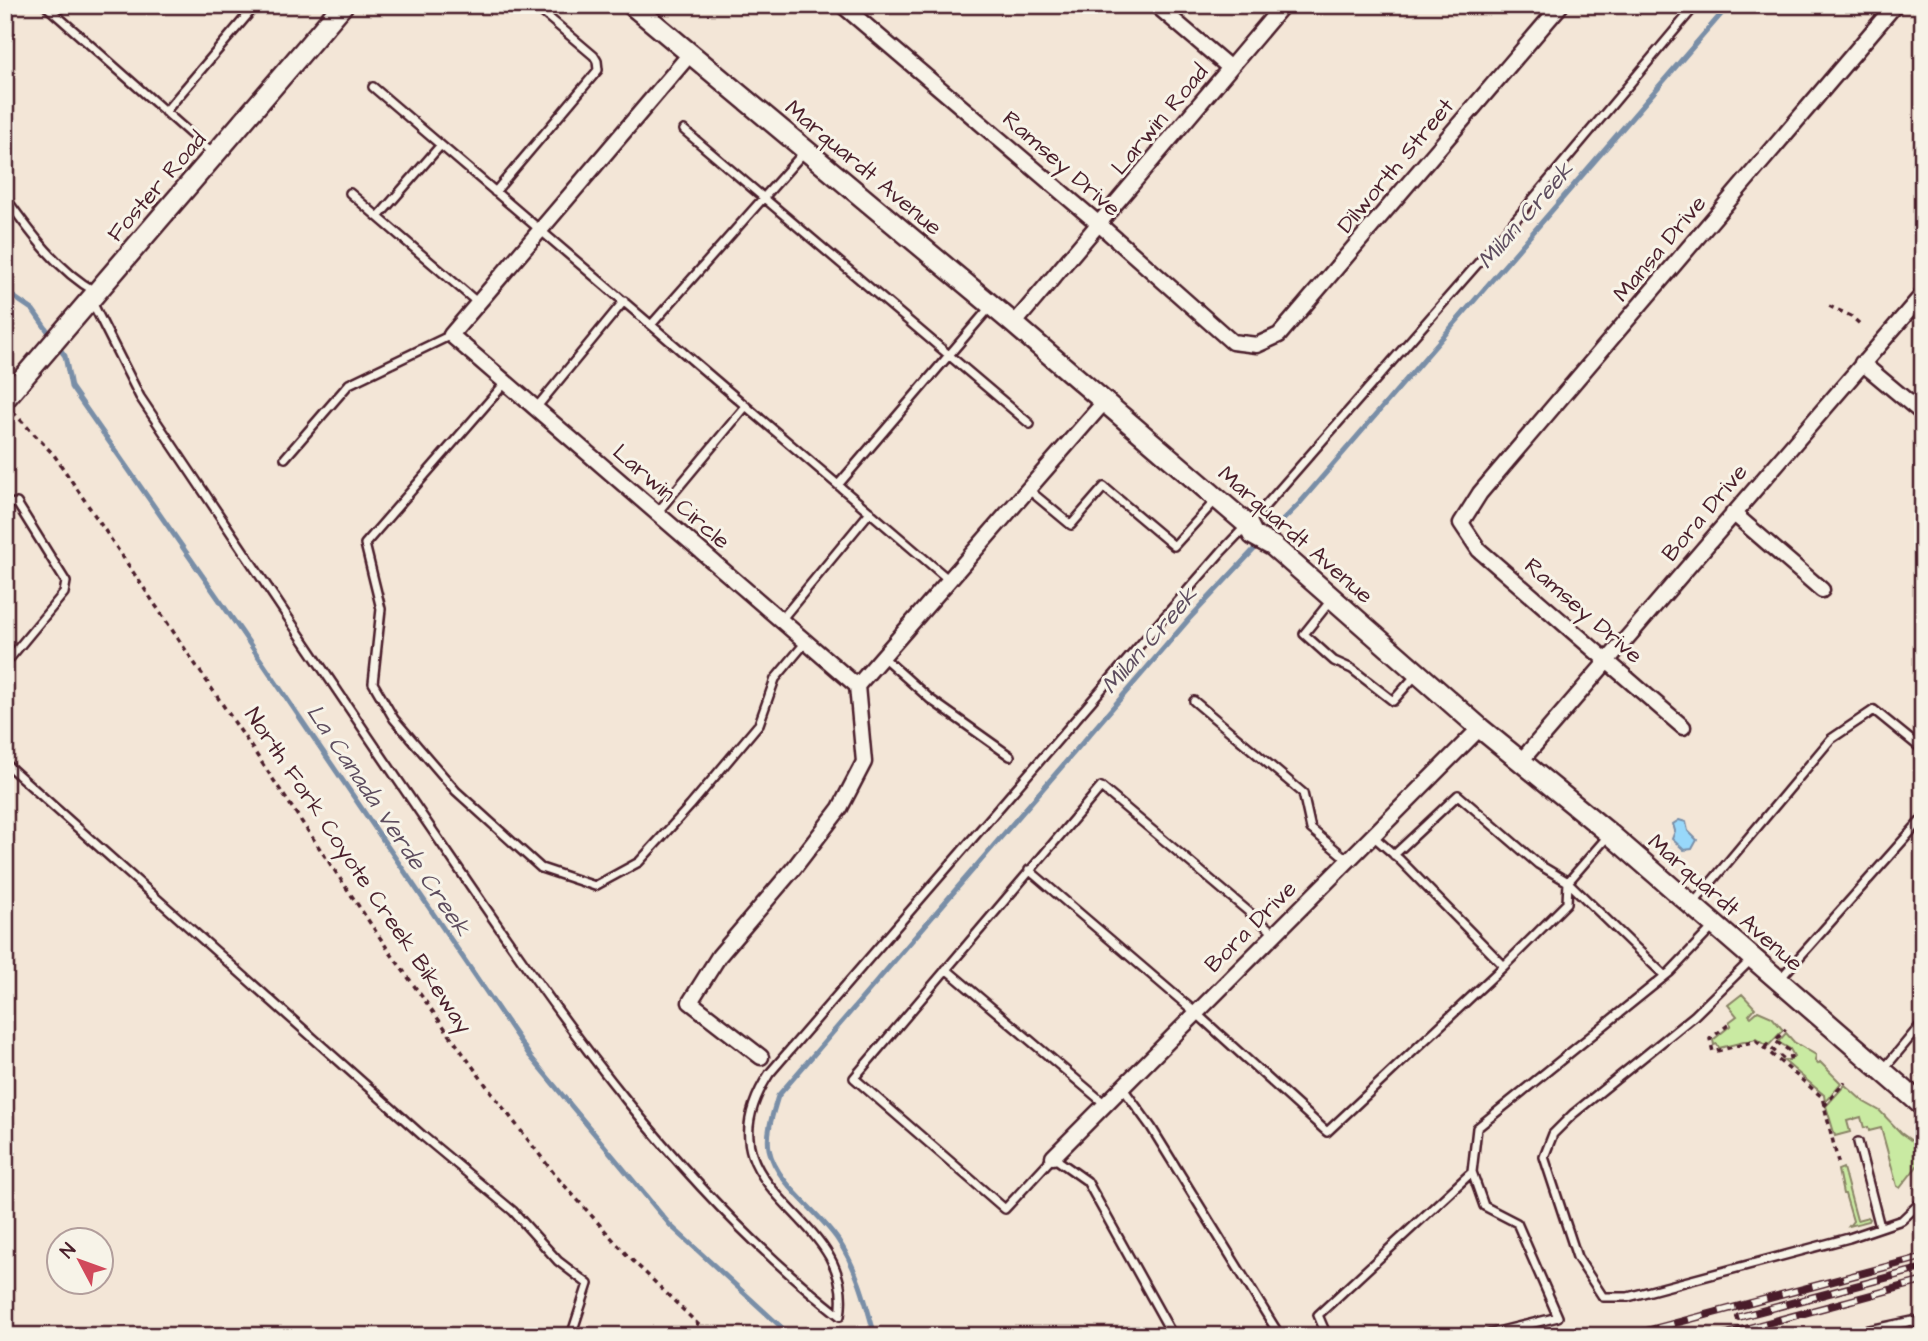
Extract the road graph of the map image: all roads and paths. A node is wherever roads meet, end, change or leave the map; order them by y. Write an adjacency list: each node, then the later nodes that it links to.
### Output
1 (45, 5): 15 (lane)
2 (256, 5): 15 (lane)
3 (344, 5): 19 (street, Foster Road)
4 (534, 5): 20 (lane)
5 (632, 5): 12 (street, Marquardt Avenue)
6 (842, 5): 25 (street, Ramsey Drive)
7 (1156, 5): 13 (street)
8 (1283, 5): 13 (street, Larwin Road)
9 (1561, 5): 37 (street, Dilworth Street)
10 (1696, 5): 56 (lane)
11 (1895, 5): 55 (street, Mansa Drive)
12 (690, 54): 18 (street, Marquardt Avenue); 26 (street)
13 (1230, 68): 25 (street, Larwin Road)
14 (373, 88): 17 (lane)
15 (165, 111): 19 (lane)
16 (684, 130): 22 (lane)
17 (440, 146): 20 (lane); 24 (lane)
18 (806, 150): 22 (lane); 31 (street, Marquardt Avenue)
19 (215, 155): 28 (street, Foster Road)
20 (495, 192): 26 (lane)
21 (350, 193): 24 (lane)
22 (765, 196): 34 (lane); 38 (lane)
23 (5, 197): 28 (lane)
24 (378, 217): 30 (lane)
25 (1100, 225): 33 (street, Larwin Road); 37 (street, Ramsey Drive)
26 (541, 230): 29 (lane); 30 (street)
27 (1923, 293): 39 (street, Bora Drive)
28 (91, 300): 41 (street, Foster Road); 56 (lane)
29 (624, 301): 34 (lane); 44 (lane)
30 (478, 303): 36 (street)
31 (991, 305): 33 (street, Marquardt Avenue); 38 (lane)
32 (1829, 306): 35 (path)
33 (1014, 324): 42 (street, Marquardt Avenue)
34 (651, 325): 43 (lane)
35 (1862, 326)
36 (451, 335): 40 (street, Larwin Circle); 47 (lane)
37 (1257, 345)
38 (948, 356): 46 (lane); 48 (lane)
39 (1862, 363): 45 (street); 54 (street, Bora Drive)
40 (506, 382): 44 (street, Larwin Circle); 61 (lane)
41 (7, 398): 112 (path, North Fork Coyote Creek Bikeway)
42 (1105, 401): 49 (street); 50 (street, Marquardt Avenue)
43 (746, 406): 48 (lane); 53 (lane)
44 (536, 408): 53 (street, Larwin Circle)
45 (1923, 414)
46 (1030, 425)
47 (285, 458)
48 (838, 485): 52 (lane)
49 (1028, 489): 50 (lane); 57 (street)
50 (1217, 498): 56 (street, Marquardt Avenue)
51 (5, 503): 64 (lane)
52 (870, 512): 57 (lane); 60 (lane)
53 (657, 513): 60 (street, Larwin Circle)
54 (1733, 513): 58 (street); 63 (street, Bora Drive)
55 (1461, 523): 63 (street, Ramsey Drive)
56 (1251, 530): 59 (street, Marquardt Avenue)
57 (949, 580): 62 (street)
58 (1822, 590)
59 (1332, 598): 65 (street, Marquardt Avenue); 65 (lane)
60 (781, 620): 61 (street, Larwin Circle)
61 (806, 642): 66 (street, Larwin Circle)
62 (883, 656): 66 (street); 71 (lane)
63 (1608, 660): 68 (street, Ramsey Drive); 72 (street, Bora Drive)
64 (5, 664)
65 (1418, 673): 69 (street, Marquardt Avenue)
66 (857, 686): 97 (street)
67 (1195, 701): 78 (lane)
68 (1683, 727)
69 (1480, 728): 72 (street, Marquardt Avenue); 76 (street, Bora Drive)
70 (1923, 750): 81 (lane)
71 (1010, 756)
72 (1521, 761): 75 (street, Marquardt Avenue)
73 (5, 763): 111 (lane)
74 (1923, 818): 88 (lane)
75 (1610, 834): 80 (lane); 81 (street, Marquardt Avenue)
76 (1372, 836): 77 (lane); 78 (street, Bora Drive)
77 (1394, 855): 80 (lane); 85 (lane)
78 (1348, 860): 83 (street, Bora Drive)
79 (1029, 870): 83 (lane); 86 (lane); 89 (lane)
80 (1569, 882): 85 (lane); 87 (lane)
81 (1692, 906): 82 (street, Marquardt Avenue)
82 (1714, 926): 84 (street, Marquardt Avenue); 87 (lane)
83 (1275, 934): 89 (street, Bora Drive)
84 (1752, 958): 88 (street, Marquardt Avenue); 109 (lane)
85 (1504, 966): 89 (lane)
86 (946, 969): 101 (lane); 105 (lane)
87 (1665, 976): 107 (lane)
88 (1779, 981): 98 (street, Marquardt Avenue)
89 (1196, 1013): 100 (street, Bora Drive)
90 (1923, 1022): 93 (lane)
91 (1728, 1025): 96 (path)
92 (1786, 1029): 95 (path)
93 (1915, 1032): 94 (lane); 98 (lane)
94 (1923, 1037)
95 (1775, 1041): 96 (path); 96 (path)
96 (1767, 1048): 102 (path)
97 (761, 1057)
98 (1882, 1070): 103 (street, Marquardt Avenue)
99 (1845, 1082): 102 (path)
100 (1122, 1087): 101 (street, Bora Drive); 114 (lane)
101 (1105, 1104): 105 (street, Bora Drive)
102 (1824, 1106): 106 (path)
103 (1923, 1106)
104 (1858, 1142): 109 (lane)
105 (1053, 1157): 113 (lane)
106 (1839, 1166)
107 (1472, 1172): 115 (lane); 116 (lane)
108 (1923, 1200): 109 (lane)
109 (1880, 1227)
110 (1923, 1326): 117 (lane)
111 (571, 1336)
112 (710, 1336)
113 (1173, 1336)
114 (1280, 1336)
115 (1327, 1336)
116 (1481, 1336)
117 (1840, 1336)

